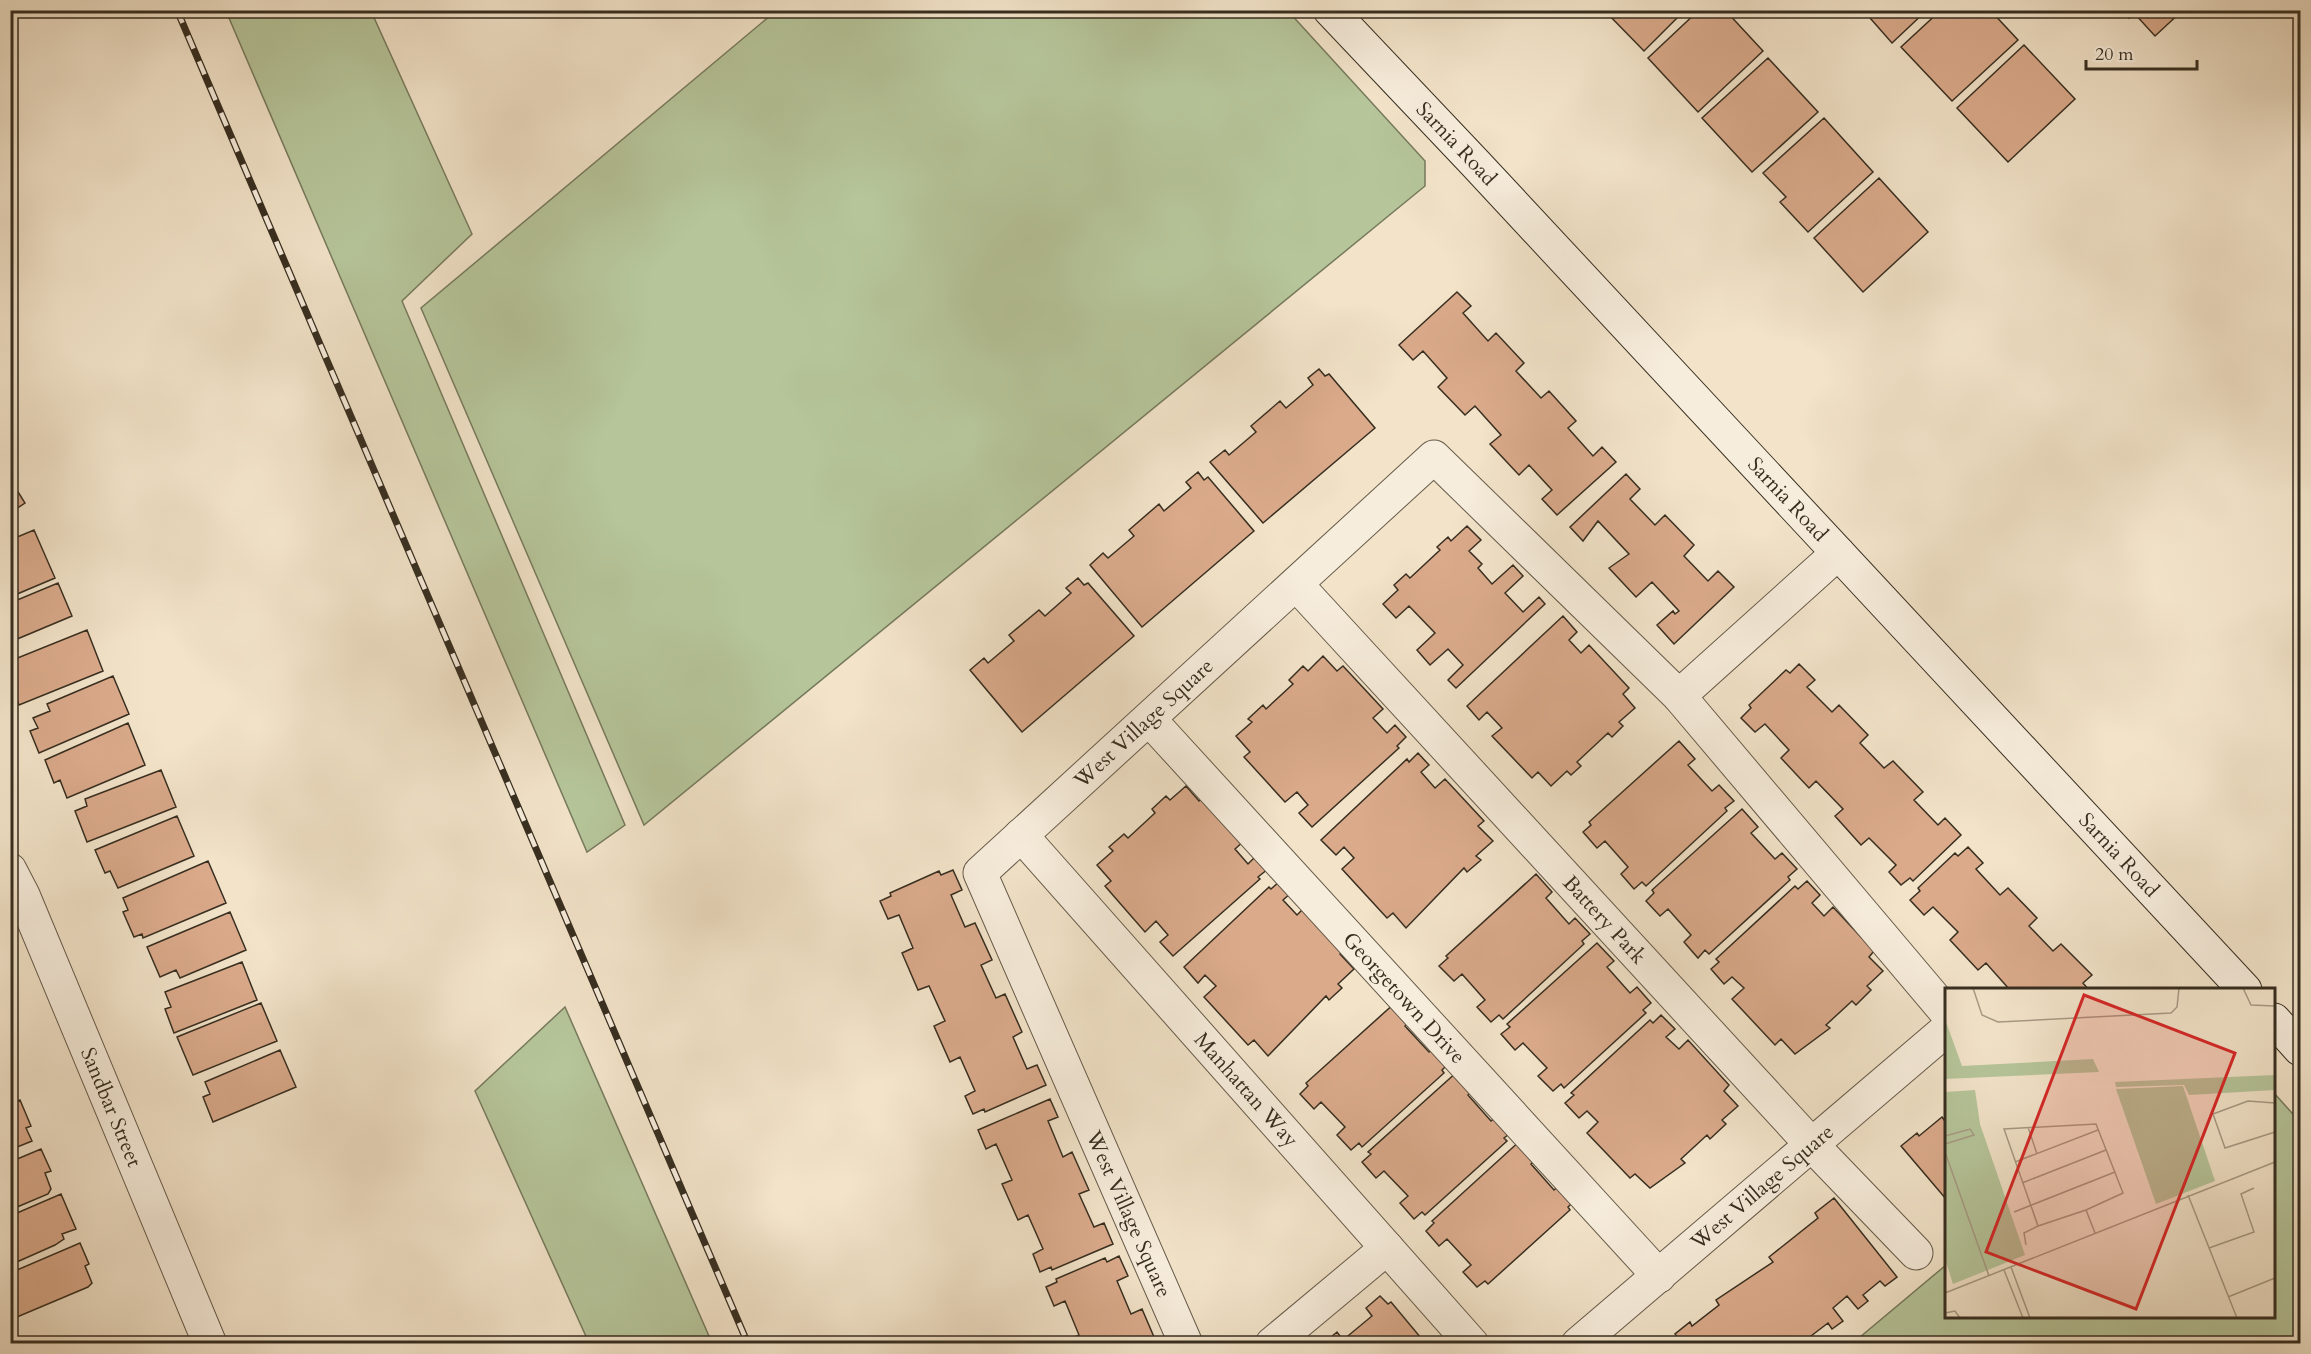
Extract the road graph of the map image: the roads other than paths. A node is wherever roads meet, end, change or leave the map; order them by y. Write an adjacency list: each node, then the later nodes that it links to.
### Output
1 (1330, 10): 2 (street, Sarnia Road)
2 (1838, 553): 4 (street); 8 (street, Sarnia Road)
3 (1296, 584): 4 (street, West Village Square); 5 (street, West Village Square); 13 (street, Battery Park)
4 (1679, 696): 9 (street, West Village Square)
5 (1149, 718): 6 (street, West Village Square); 16 (street, Georgetown Drive)
6 (1021, 835): 14 (street, Manhattan Way); 18 (street, West Village Square)
7 (10, 870): 17 (street, Sandbar Street)
8 (2243, 988)
9 (1945, 1010)
10 (2275, 1021): 12 (street)
11 (1945, 1032): 13 (street, West Village Square)
12 (2301, 1049)
13 (1812, 1145): 15 (street, Battery Park); 16 (street, West Village Square)
14 (1388, 1248): 19 (street); 20 (street, Manhattan Way)
15 (1916, 1253)
16 (1659, 1276): 21 (street, West Village Square)
17 (210, 1344)
18 (1186, 1344)
19 (1272, 1344)
20 (1472, 1344)
21 (1578, 1344)

